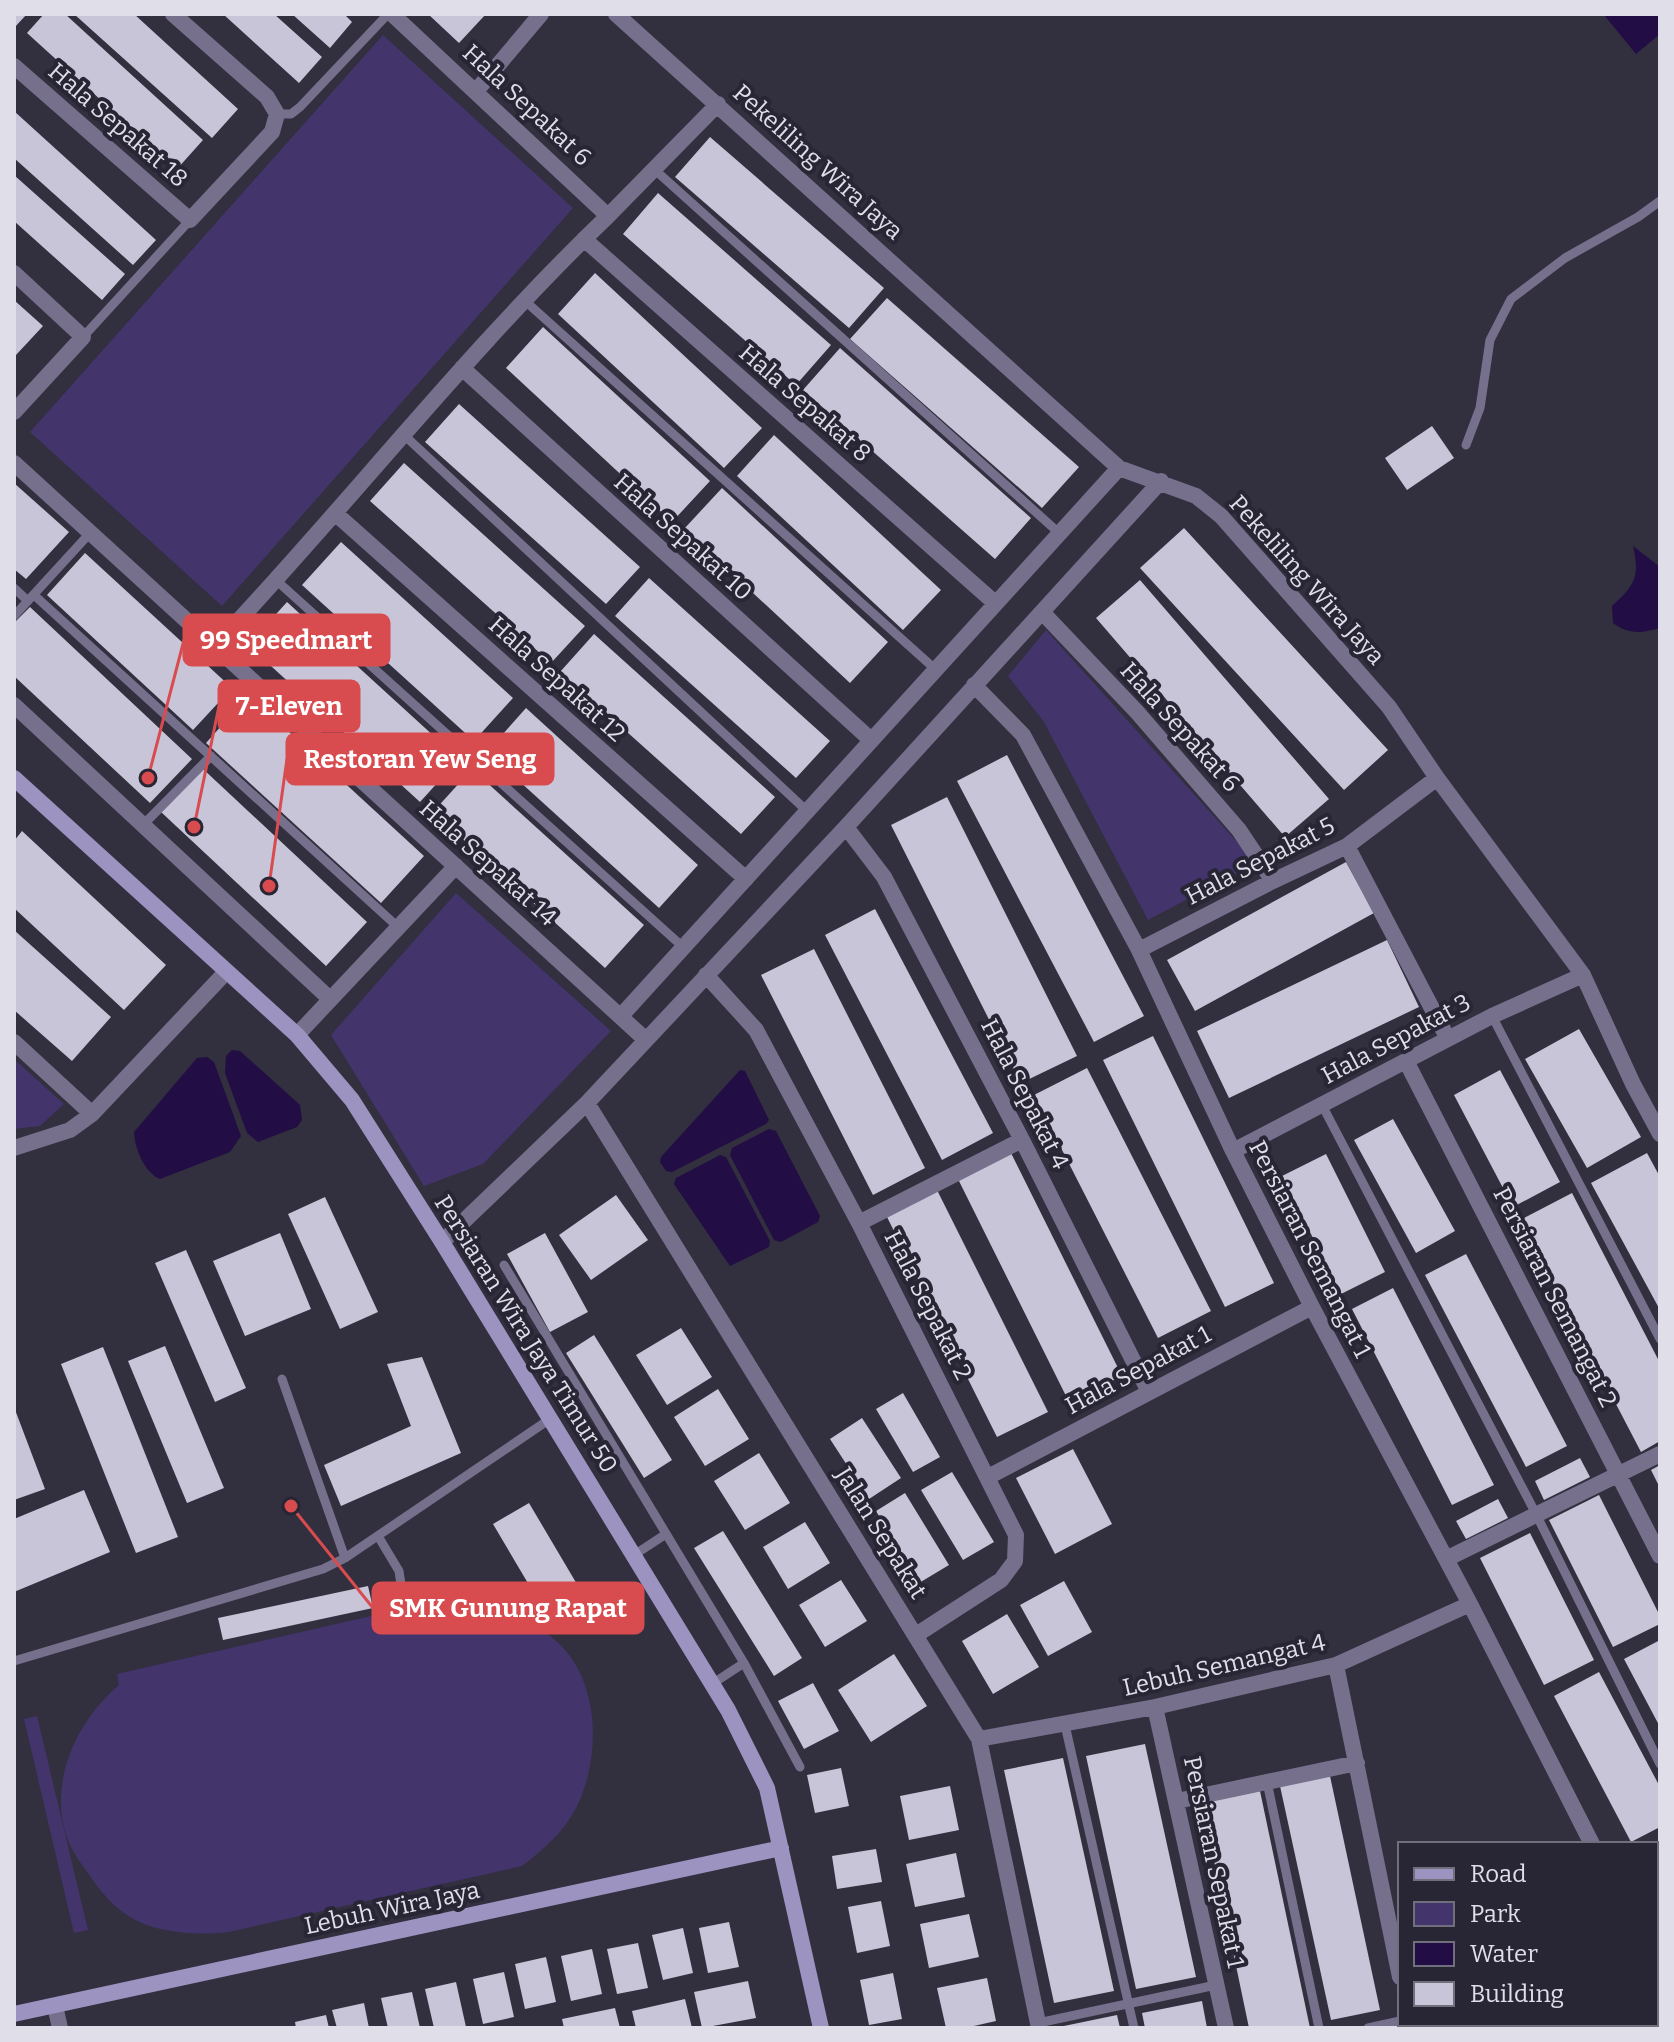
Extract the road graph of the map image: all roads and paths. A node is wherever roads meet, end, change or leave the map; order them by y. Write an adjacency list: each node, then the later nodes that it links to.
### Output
1 (173, 14): 8 (street)
2 (390, 14): 6 (street, Hala Sepakat 6); 8 (lane)
3 (541, 14): 6 (street)
4 (616, 14): 7 (street, Pekeliling Wira Jaya)
5 (14, 66): 12 (street, Hala Sepakat 18)
6 (477, 90): 11 (street, Hala Sepakat 6)
7 (718, 104): 9 (street); 22 (street, Pekeliling Wira Jaya)
8 (277, 114): 12 (street)
9 (655, 170): 11 (street); 26 (lane)
10 (1660, 201): 20 (lane)
11 (608, 216): 13 (street)
12 (190, 220): 16 (lane)
13 (584, 239): 15 (street); 30 (street, Hala Sepakat 8)
14 (14, 273): 16 (street)
15 (524, 300): 17 (street); 34 (lane)
16 (83, 337): 18 (street)
17 (462, 368): 19 (street); 37 (street, Hala Sepakat 10)
18 (14, 412)
19 (404, 435): 24 (street); 41 (lane)
20 (1466, 445)
21 (14, 463): 25 (street, Hala Sepakat 14)
22 (1119, 468): 23 (street, Pekeliling Wira Jaya); 26 (street)
23 (1161, 481): 31 (street); 40 (street, Pekeliling Wira Jaya)
24 (336, 514): 27 (street); 46 (street, Hala Sepakat 12)
25 (90, 533): 29 (lane); 33 (street, Hala Sepakat 14)
26 (1059, 533): 30 (street)
27 (277, 581): 33 (street); 49 (lane)
28 (14, 588): 29 (lane)
29 (31, 598): 32 (lane); 38 (lane)
30 (995, 603): 34 (street)
31 (1043, 613): 35 (street); 47 (street, Hala Sepakat 6)
32 (14, 616)
33 (215, 646): 45 (street, Hala Sepakat 14)
34 (935, 669): 37 (street)
35 (974, 685): 43 (street); 50 (street, Persiaran Semangat 1)
36 (14, 705): 42 (street)
37 (871, 740): 41 (street)
38 (211, 756): 42 (lane); 48 (lane)
39 (14, 778): 51 (street, Persiaran Wira Jaya Timur 50)
40 (1437, 778): 44 (street, Hala Sepakat 5); 53 (street, Pekeliling Wira Jaya)
41 (807, 811): 46 (street)
42 (143, 825): 54 (street)
43 (846, 827): 52 (street); 66 (street, Hala Sepakat 4)
44 (1347, 846): 47 (street, Hala Sepakat 5); 58 (street)
45 (456, 866): 48 (street); 55 (street, Hala Sepakat 14)
46 (746, 879): 49 (street)
47 (1273, 881): 50 (street, Hala Sepakat 5)
48 (399, 928): 54 (street)
49 (683, 947): 55 (street)
50 (1139, 950): 68 (street, Persiaran Semangat 1)
51 (226, 972): 57 (street, Persiaran Wira Jaya Timur 50); 64 (street)
52 (706, 975): 59 (street); 69 (street, Hala Sepakat 2)
53 (1583, 975): 56 (street, Hala Sepakat 3); 65 (street, Pekeliling Wira Jaya)
54 (330, 999): 57 (street)
55 (621, 1016): 59 (street, Hala Sepakat 14)
56 (1492, 1016): 58 (street, Hala Sepakat 3); 73 (lane)
57 (297, 1035): 70 (street, Persiaran Wira Jaya Timur 50)
58 (1448, 1039): 61 (street, Hala Sepakat 3)
59 (646, 1040): 62 (street)
60 (14, 1042): 64 (street)
61 (1406, 1061): 63 (street, Hala Sepakat 3); 78 (street, Persiaran Semangat 2)
62 (587, 1103): 70 (street); 89 (street, Jalan Sepakat)
63 (1322, 1105): 68 (street, Hala Sepakat 3); 80 (lane)
64 (92, 1114): 67 (street)
65 (1660, 1134)
66 (1022, 1140): 69 (street); 75 (street, Hala Sepakat 4)
67 (14, 1148)
68 (1233, 1151): 72 (street, Persiaran Semangat 1)
69 (859, 1223): 79 (street, Hala Sepakat 2)
70 (442, 1242): 76 (street, Persiaran Wira Jaya Timur 50)
71 (504, 1265): 81 (lane)
72 (1312, 1307): 75 (street, Hala Sepakat 1); 86 (street, Persiaran Semangat 1)
73 (1660, 1339)
74 (282, 1379): 85 (lane)
75 (1149, 1392): 79 (street, Hala Sepakat 1)
76 (550, 1419): 82 (lane); 83 (street, Persiaran Wira Jaya Timur 50)
77 (1660, 1454): 78 (street)
78 (1619, 1475): 80 (street); 84 (street, Persiaran Semangat 2)
79 (988, 1477): 89 (street, Hala Sepakat 2)
80 (1536, 1514): 86 (street); 98 (lane)
81 (666, 1534): 83 (lane); 91 (lane)
82 (378, 1536): 85 (lane); 87 (lane)
83 (634, 1555): 93 (street, Persiaran Wira Jaya Timur 50)
84 (1660, 1556)
85 (345, 1558): 90 (lane)
86 (1446, 1559): 88 (street, Persiaran Semangat 1)
87 (402, 1591)
88 (1470, 1604): 92 (street, Lebuh Semangat 4); 102 (street, Persiaran Semangat 1)
89 (916, 1635): 96 (street, Jalan Sepakat)
90 (14, 1661)
91 (744, 1663): 93 (lane); 99 (lane)
92 (1336, 1665): 94 (street, Lebuh Semangat 4); 97 (street)
93 (712, 1684): 103 (street, Persiaran Wira Jaya Timur 50)
94 (1155, 1707): 95 (street, Lebuh Semangat 4); 101 (street, Persiaran Sepakat 1)
95 (1065, 1725): 96 (street, Lebuh Semangat 4); 106 (lane)
96 (979, 1739): 110 (street, Jalan Sepakat)
97 (1357, 1763): 100 (street); 104 (street)
98 (1660, 1764)
99 (800, 1767)
100 (1267, 1782): 101 (street); 115 (lane)
101 (1177, 1801): 105 (street, Persiaran Sepakat 1)
102 (1591, 1842)
103 (781, 1848): 107 (street, Lebuh Wira Jaya); 112 (street, Persiaran Wira Jaya Timur 50)
104 (1398, 1967)
105 (1216, 1985): 106 (lane); 114 (street, Persiaran Sepakat 1)
106 (1128, 2002): 110 (lane); 113 (lane)
107 (55, 2006): 108 (street, Lebuh Wira Jaya); 111 (street)
108 (14, 2014)
109 (1398, 2021): 116 (lane)
110 (1038, 2026)
111 (60, 2028)
112 (821, 2028)
113 (1134, 2028)
114 (1226, 2028)
115 (1319, 2028)
116 (1368, 2028)

